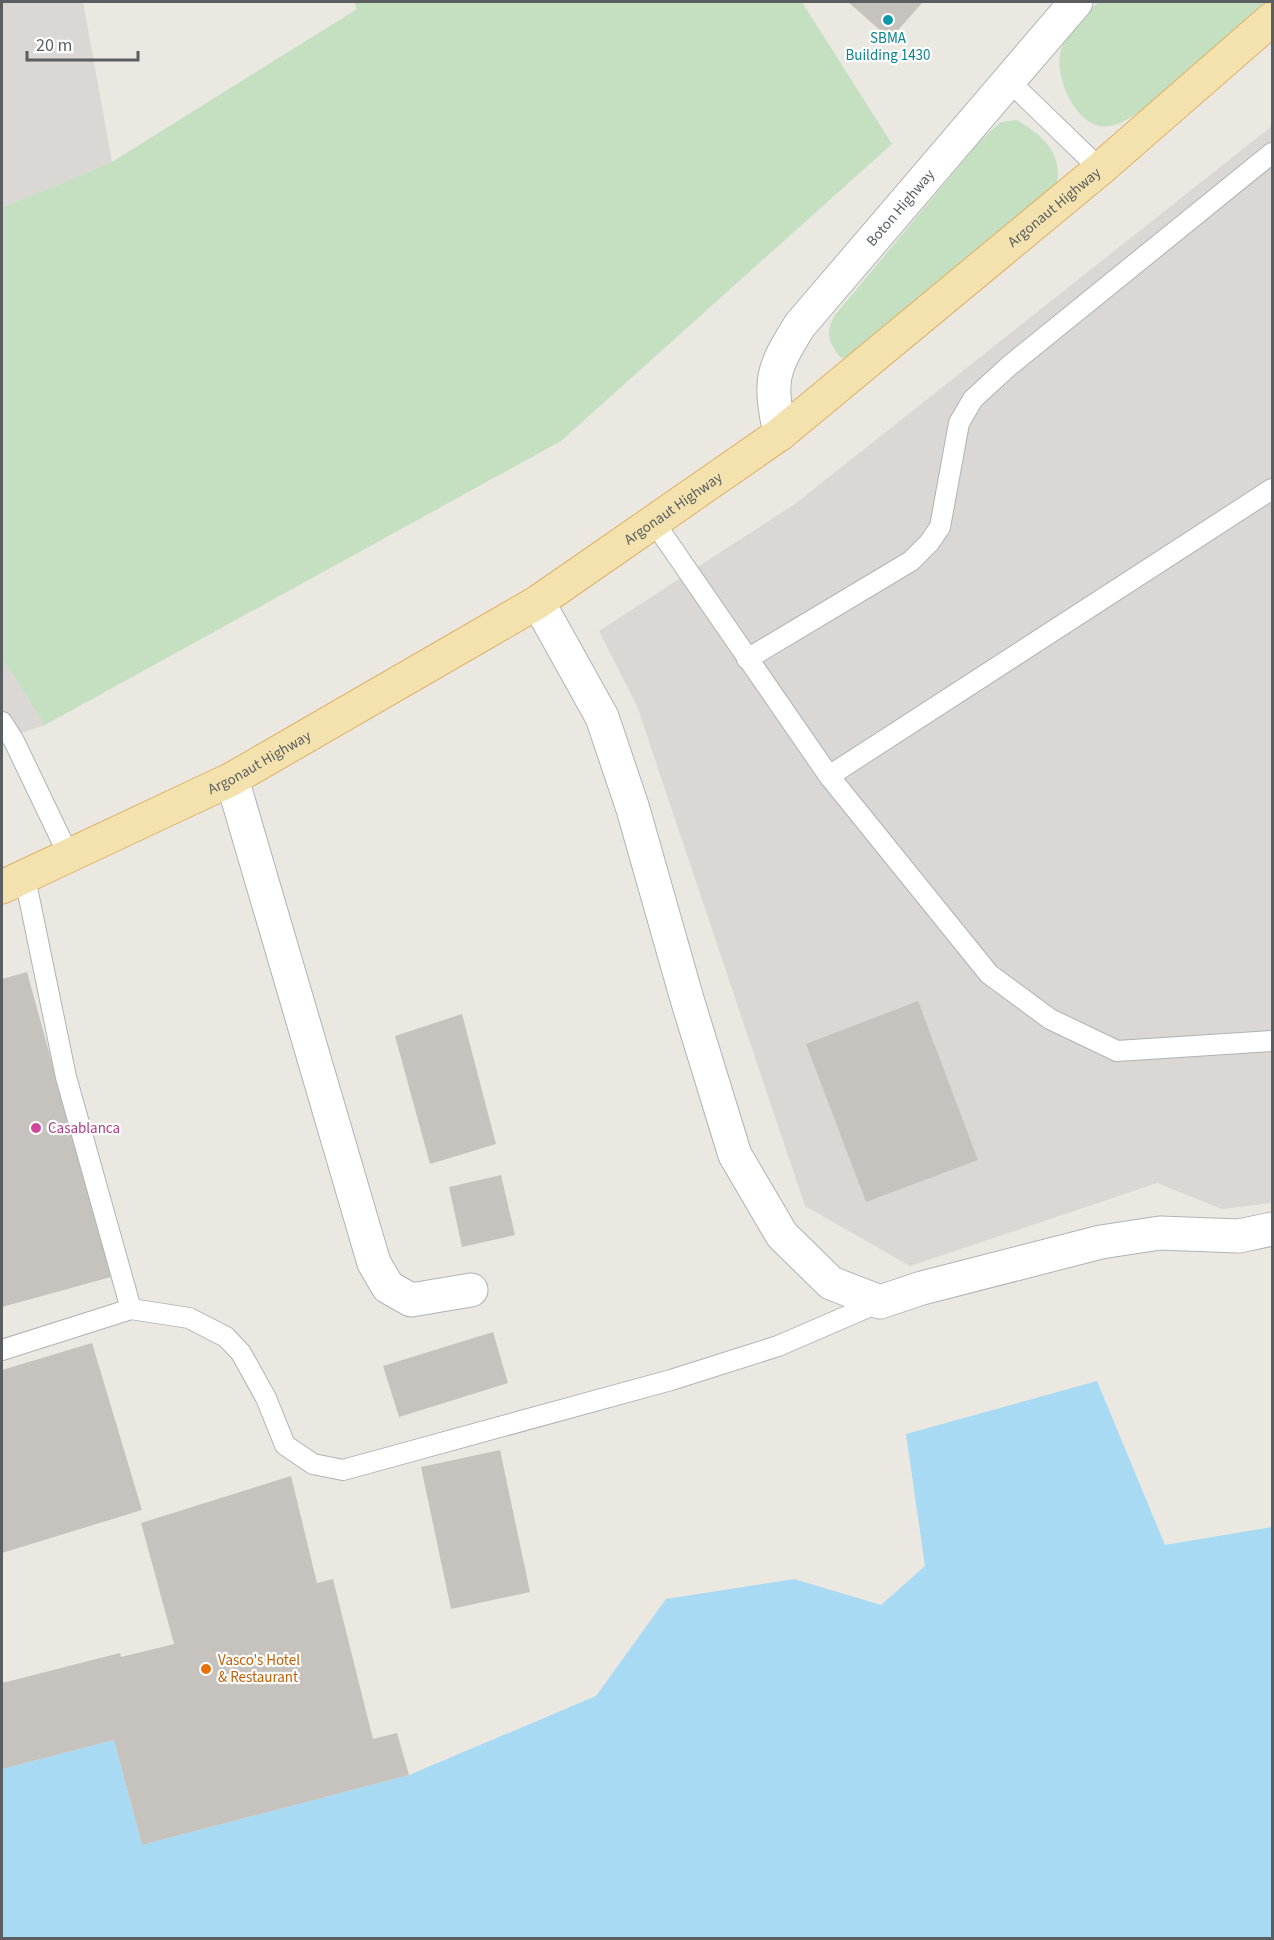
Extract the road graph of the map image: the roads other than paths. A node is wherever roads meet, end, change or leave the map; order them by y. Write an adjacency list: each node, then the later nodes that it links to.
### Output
1 (1076, 2): 3 (street, Boton Highway)
2 (1272, 19): 5 (main road, Argonaut Highway)
3 (1007, 78): 5 (lane); 6 (street, Boton Highway)
4 (1272, 153): 10 (lane)
5 (1100, 169): 6 (main road, Argonaut Highway)
6 (780, 434): 8 (main road, Argonaut Highway)
7 (1272, 489): 12 (lane)
8 (654, 522): 9 (main road, Argonaut Highway); 10 (lane)
9 (538, 602): 13 (main road, Argonaut Highway); 19 (street)
10 (747, 659): 12 (lane)
11 (2, 722): 14 (lane)
12 (829, 776): 16 (lane)
13 (232, 779): 14 (main road, Argonaut Highway); 18 (street)
14 (69, 856): 15 (main road, Argonaut Highway)
15 (14, 883): 20 (lane)
16 (1272, 1041)
17 (1272, 1229): 19 (street)
18 (471, 1290)
19 (880, 1302): 20 (lane)
20 (131, 1309): 21 (lane)
21 (2, 1350)

